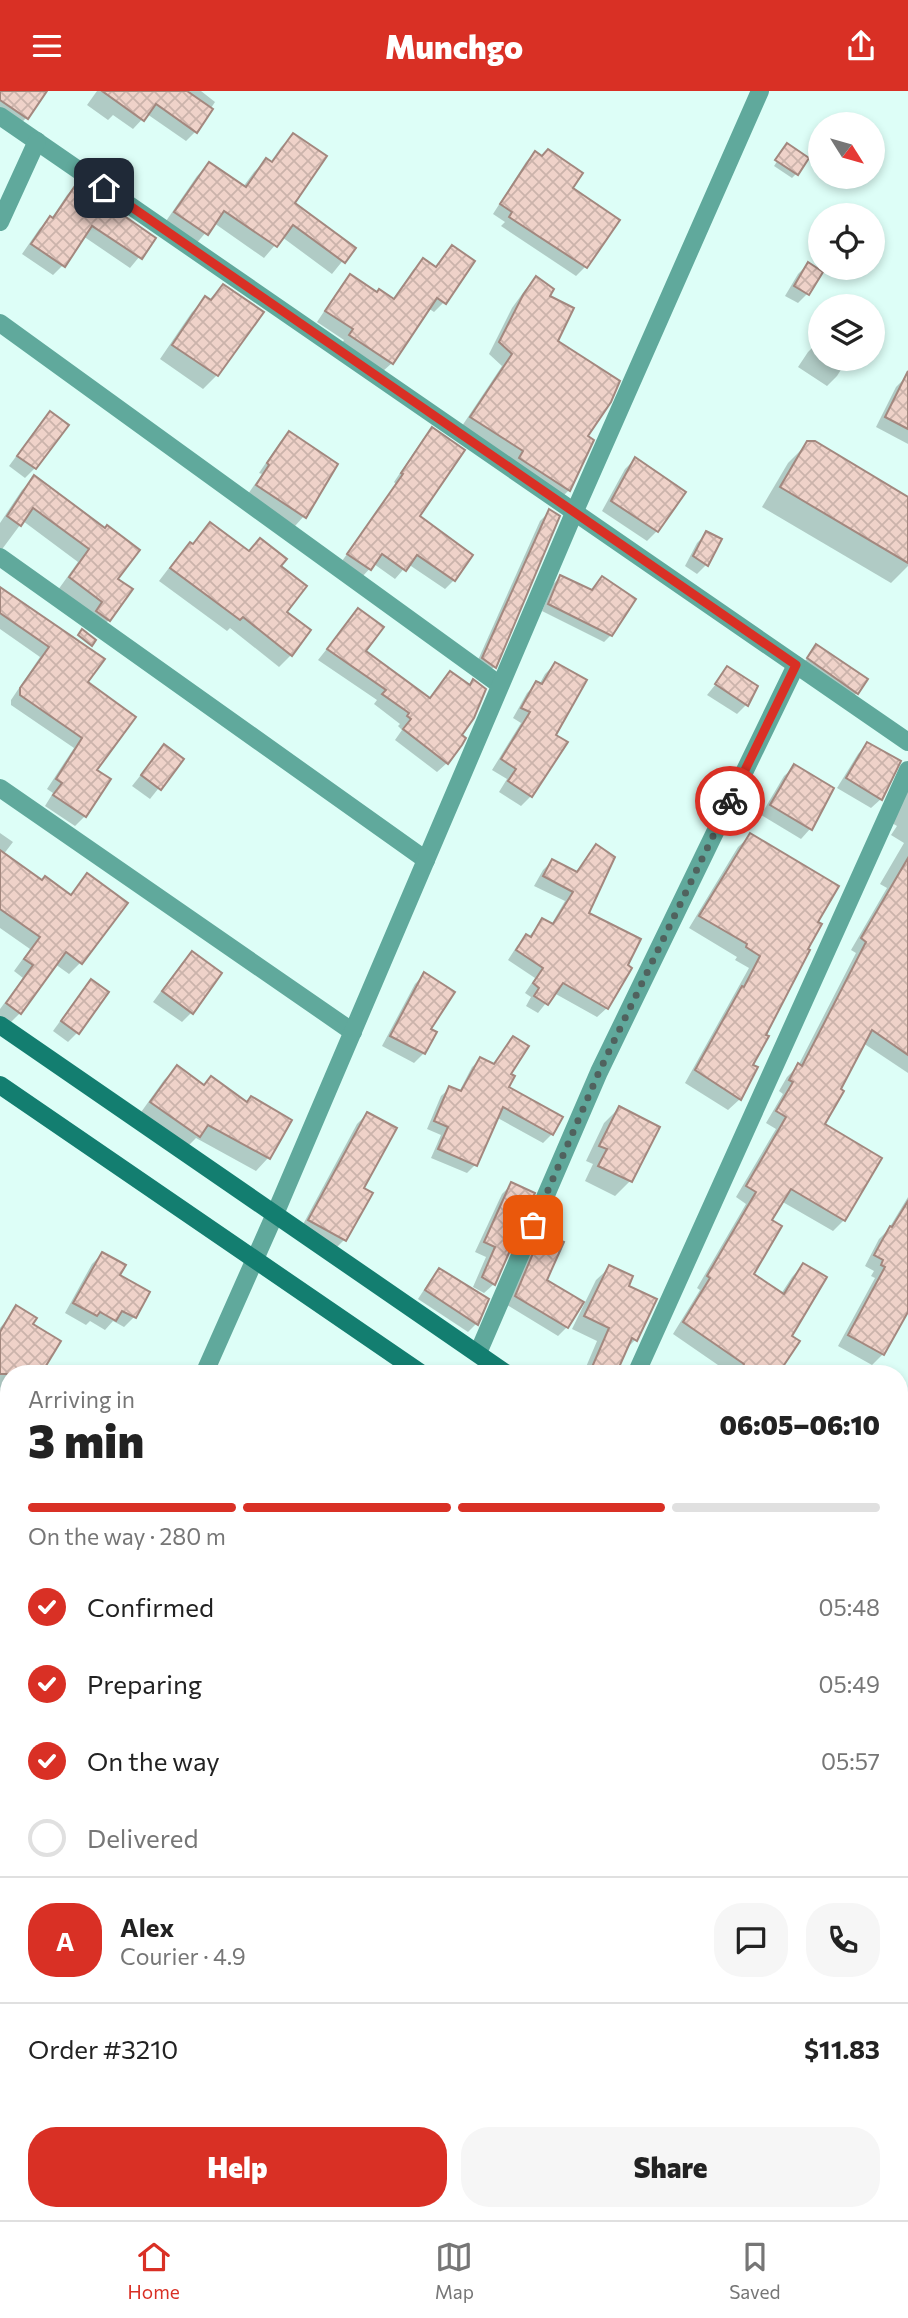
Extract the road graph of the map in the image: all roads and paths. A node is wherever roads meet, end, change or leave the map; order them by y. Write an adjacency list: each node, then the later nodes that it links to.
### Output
1 (760, 91): 6 (street)
2 (0, 116): 3 (street)
3 (37, 141): 4 (street); 6 (street)
4 (0, 222)
5 (0, 323): 9 (street)
6 (574, 513): 8 (street); 9 (street)
7 (0, 557): 13 (street)
8 (796, 665): 10 (street); 19 (street)
9 (500, 685): 13 (street)
10 (908, 742)
11 (908, 770): 23 (street)
12 (0, 788): 15 (street)
13 (426, 860): 15 (street)
14 (0, 1025): 17 (main road)
15 (353, 1032): 17 (street)
16 (0, 1085): 18 (main road)
17 (275, 1213): 18 (street); 19 (main road)
18 (255, 1259): 20 (street); 21 (main road)
19 (478, 1353): 22 (main road)
20 (208, 1365)
21 (409, 1365)
22 (495, 1365)
23 (640, 1365)

